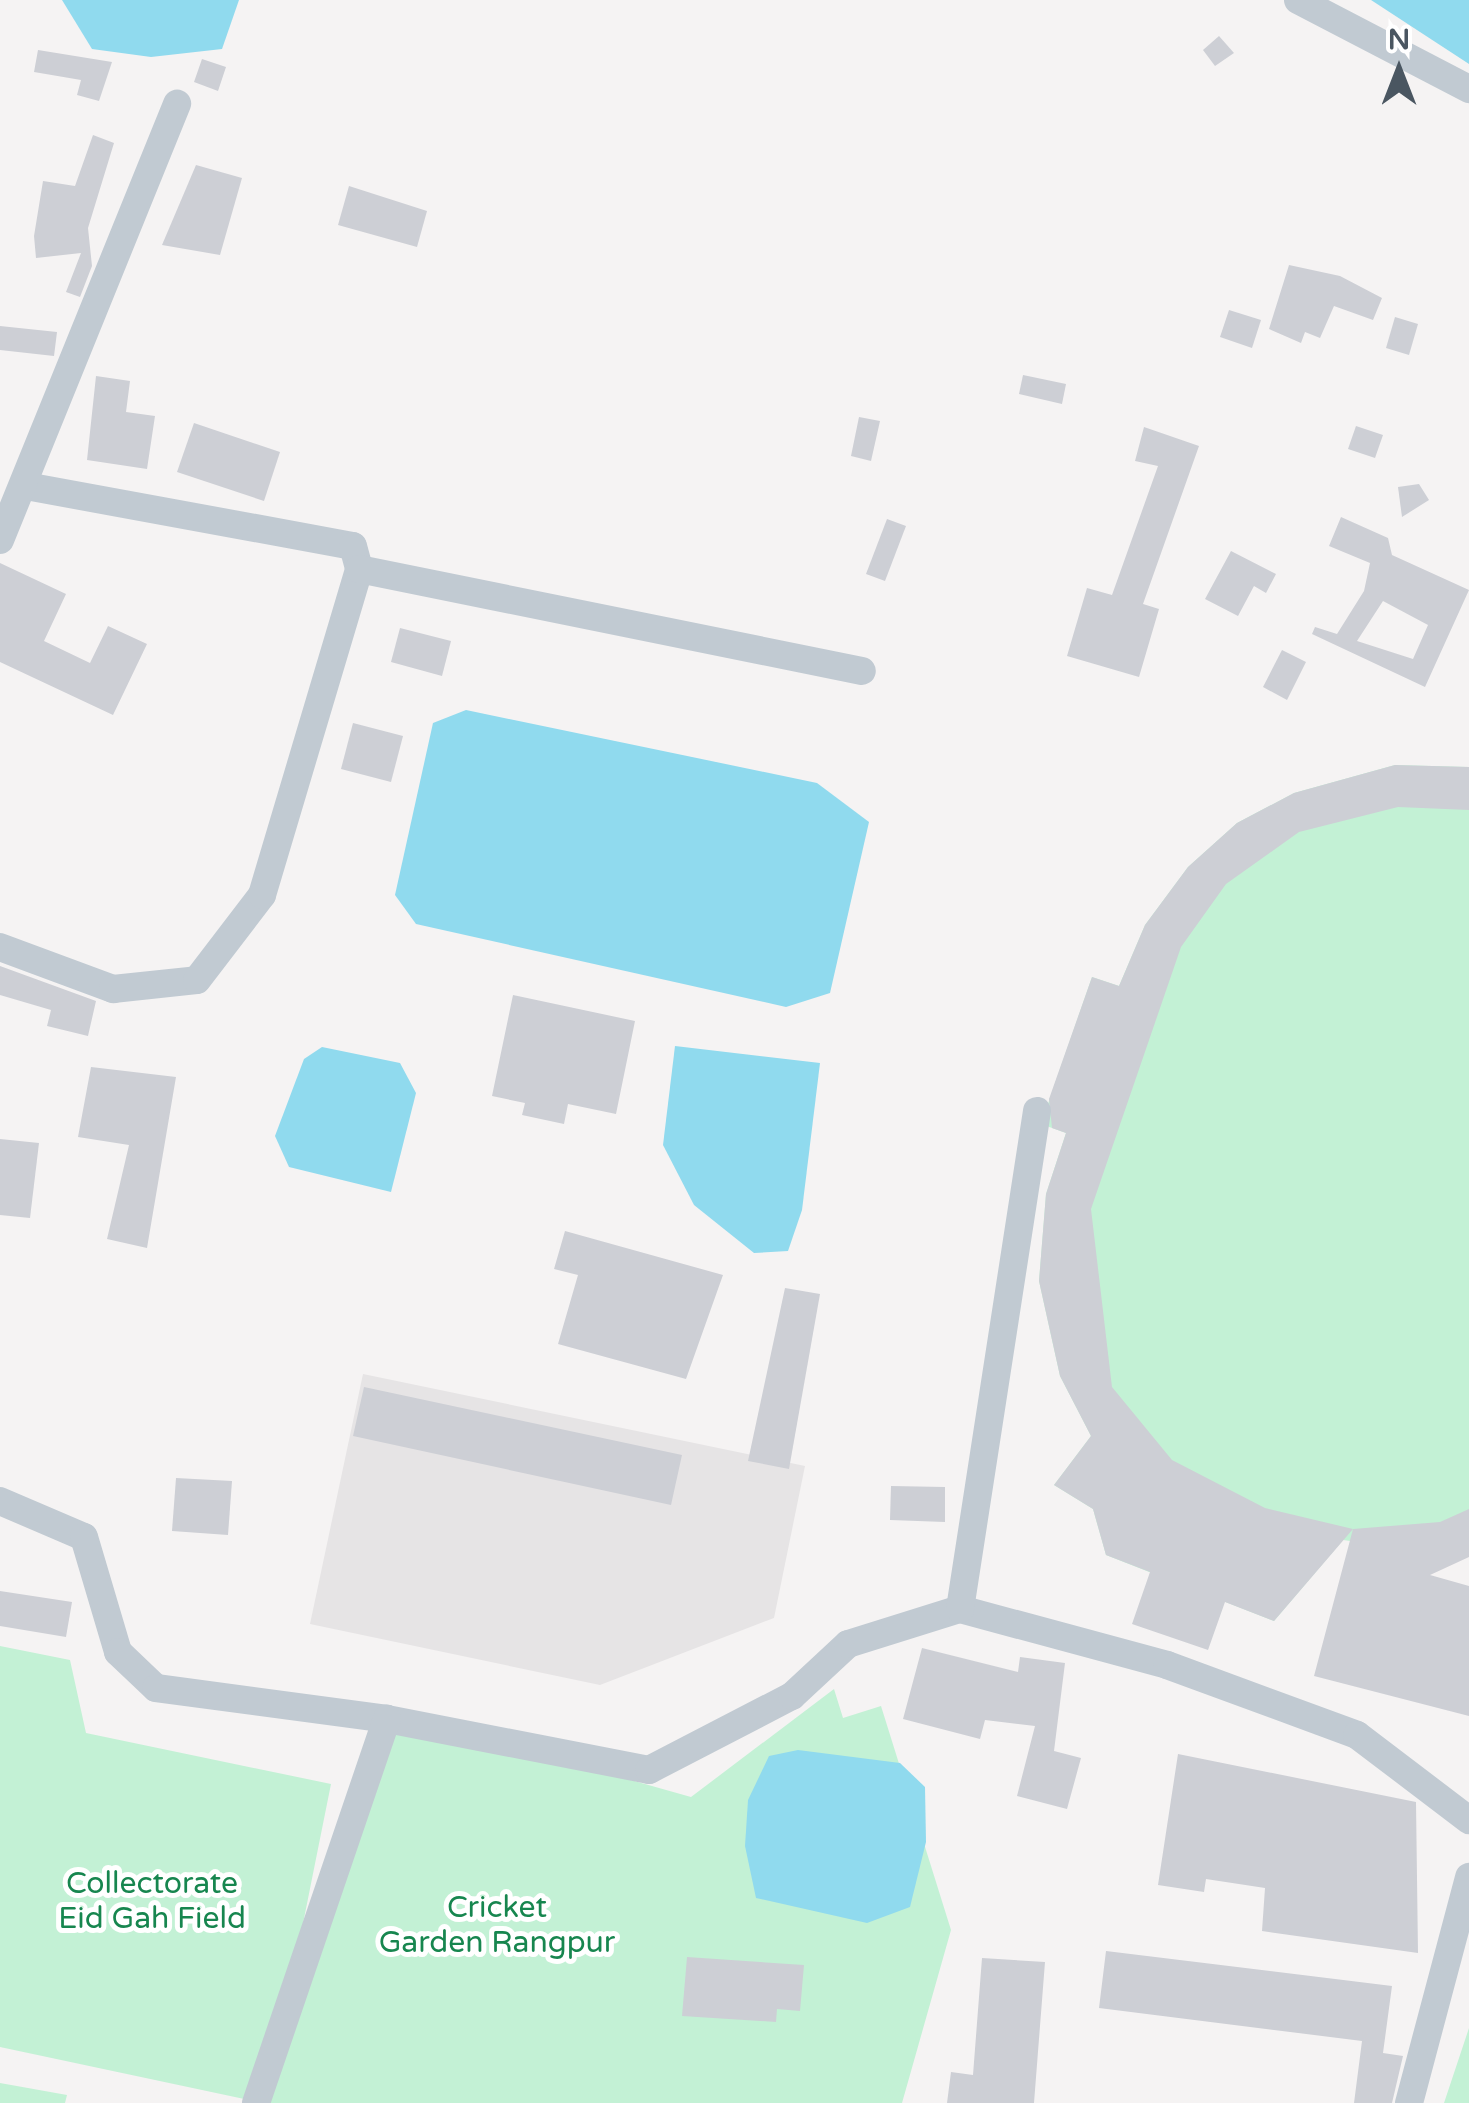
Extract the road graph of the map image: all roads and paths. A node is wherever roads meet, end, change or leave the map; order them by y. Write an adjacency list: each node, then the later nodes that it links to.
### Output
1 (1298, 0): 2 (street)
2 (1469, 89)
3 (177, 104): 4 (street)
4 (26, 486): 5 (street); 6 (street)
5 (0, 540)
6 (359, 568): 7 (street); 8 (street)
7 (862, 670)
8 (0, 947)
9 (1037, 1111): 11 (street)
10 (0, 1501): 12 (street)
11 (960, 1609): 12 (street); 13 (street)
12 (387, 1720): 15 (street)
13 (1469, 1820)
14 (1469, 1878): 16 (street)
15 (256, 2103)
16 (1409, 2103)

